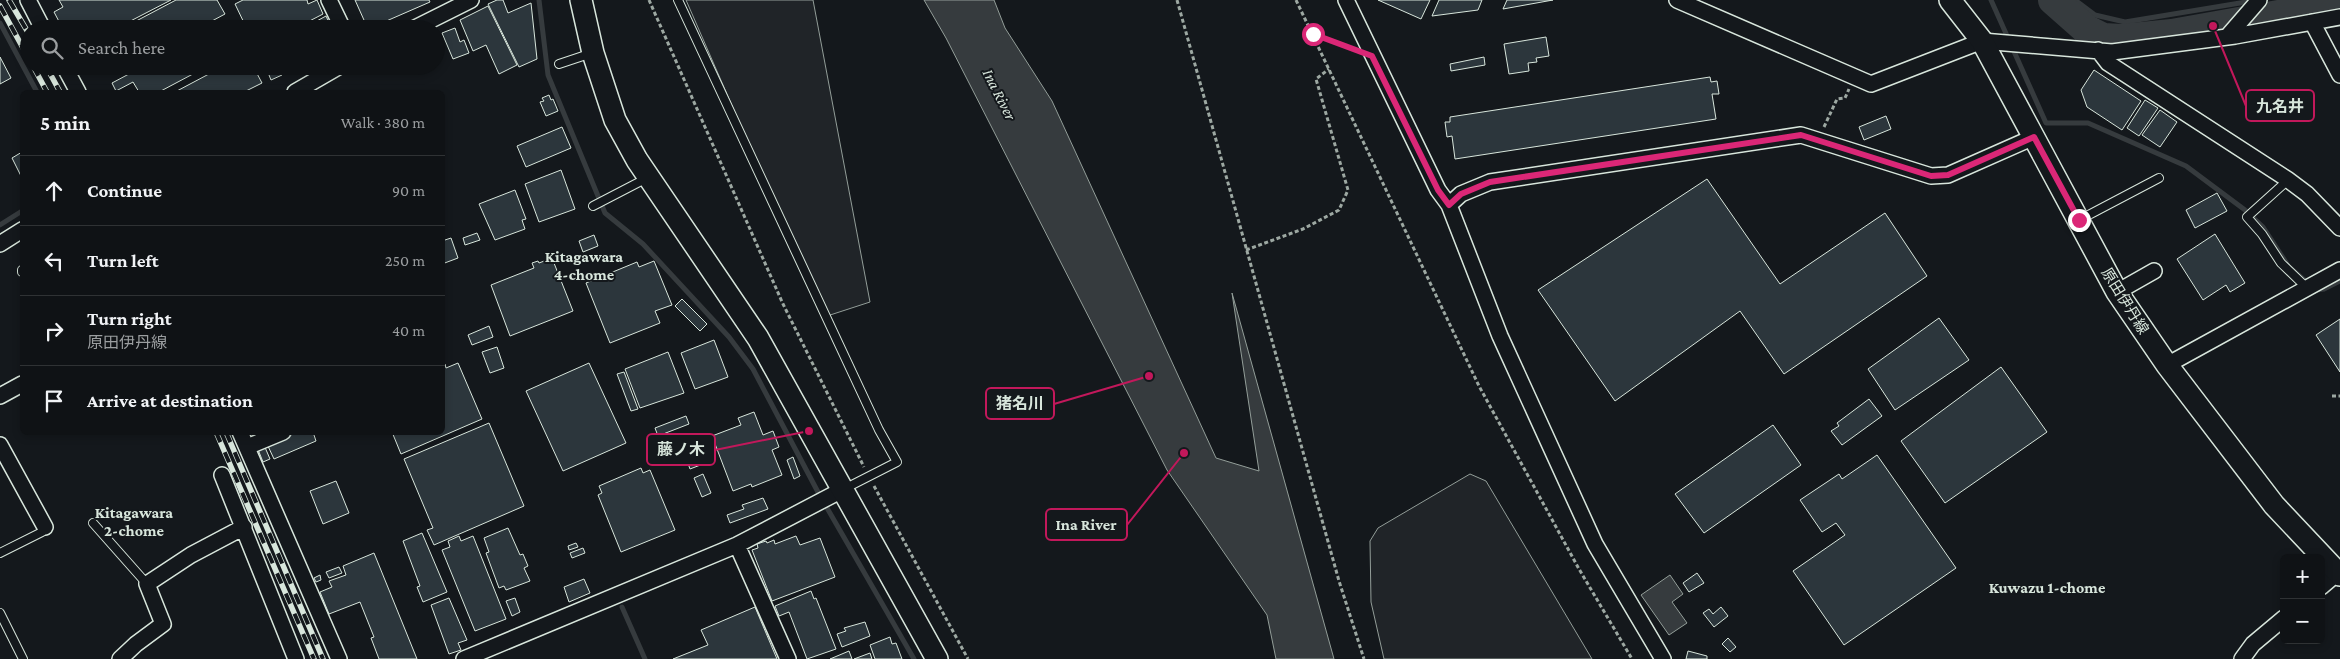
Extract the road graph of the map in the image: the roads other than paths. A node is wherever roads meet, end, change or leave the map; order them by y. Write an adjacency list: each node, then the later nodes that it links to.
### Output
1 (28, 0): 11 (street)
2 (329, 0): 12 (street)
3 (470, 0): 13 (street)
4 (582, 0): 18 (street)
5 (678, 0): 47 (lane)
6 (1346, 0): 29 (street)
7 (1677, 0): 16 (street)
8 (1950, 0): 16 (street, 原田伊丹線)
9 (2259, 0): 15 (street)
10 (2340, 16): 14 (street)
11 (38, 20)
12 (339, 20)
13 (431, 20)
14 (2312, 22): 15 (street); 22 (street)
15 (2227, 37): 17 (street)
16 (1982, 41): 17 (street); 25 (street, 原田伊丹線)
17 (2098, 50): 28 (street)
18 (593, 53): 19 (lane); 26 (street)
19 (558, 64)
20 (69, 75): 23 (street)
21 (324, 75): 24 (street)
22 (2340, 75)
23 (77, 90)
24 (298, 90)
25 (2034, 137): 29 (street); 31 (street, 原田伊丹線)
26 (649, 177): 30 (lane); 47 (street)
27 (2159, 178): 31 (lane)
28 (2288, 180): 32 (street); 37 (lane)
29 (1449, 205): 65 (street)
30 (593, 206)
31 (2079, 220): 38 (street, 原田伊丹線)
32 (2340, 228)
33 (20, 231): 34 (street)
34 (0, 244)
35 (2340, 270): 37 (street)
36 (2154, 271): 38 (street)
37 (2308, 289): 39 (street)
38 (2117, 292): 39 (street, 原田伊丹線)
39 (2168, 365): 53 (street, 原田伊丹線)
40 (20, 385): 41 (street)
41 (0, 396)
42 (241, 435): 45 (street)
43 (276, 435): 45 (street)
44 (0, 445): 49 (street)
45 (247, 447): 61 (street)
46 (222, 475): 50 (street)
47 (842, 490): 51 (street); 64 (street)
48 (93, 523): 54 (lane)
49 (45, 527): 52 (lane)
50 (244, 528): 54 (street); 60 (street)
51 (737, 545): 62 (street); 63 (street)
52 (0, 553)
53 (2340, 573): 55 (street)
54 (146, 584): 59 (street)
55 (2325, 584)
56 (0, 613): 58 (lane)
57 (2280, 621): 66 (street)
58 (23, 659)
59 (120, 659)
60 (296, 659)
61 (338, 659)
62 (464, 659)
63 (788, 659)
64 (937, 659)
65 (1663, 659)
66 (2242, 659)

